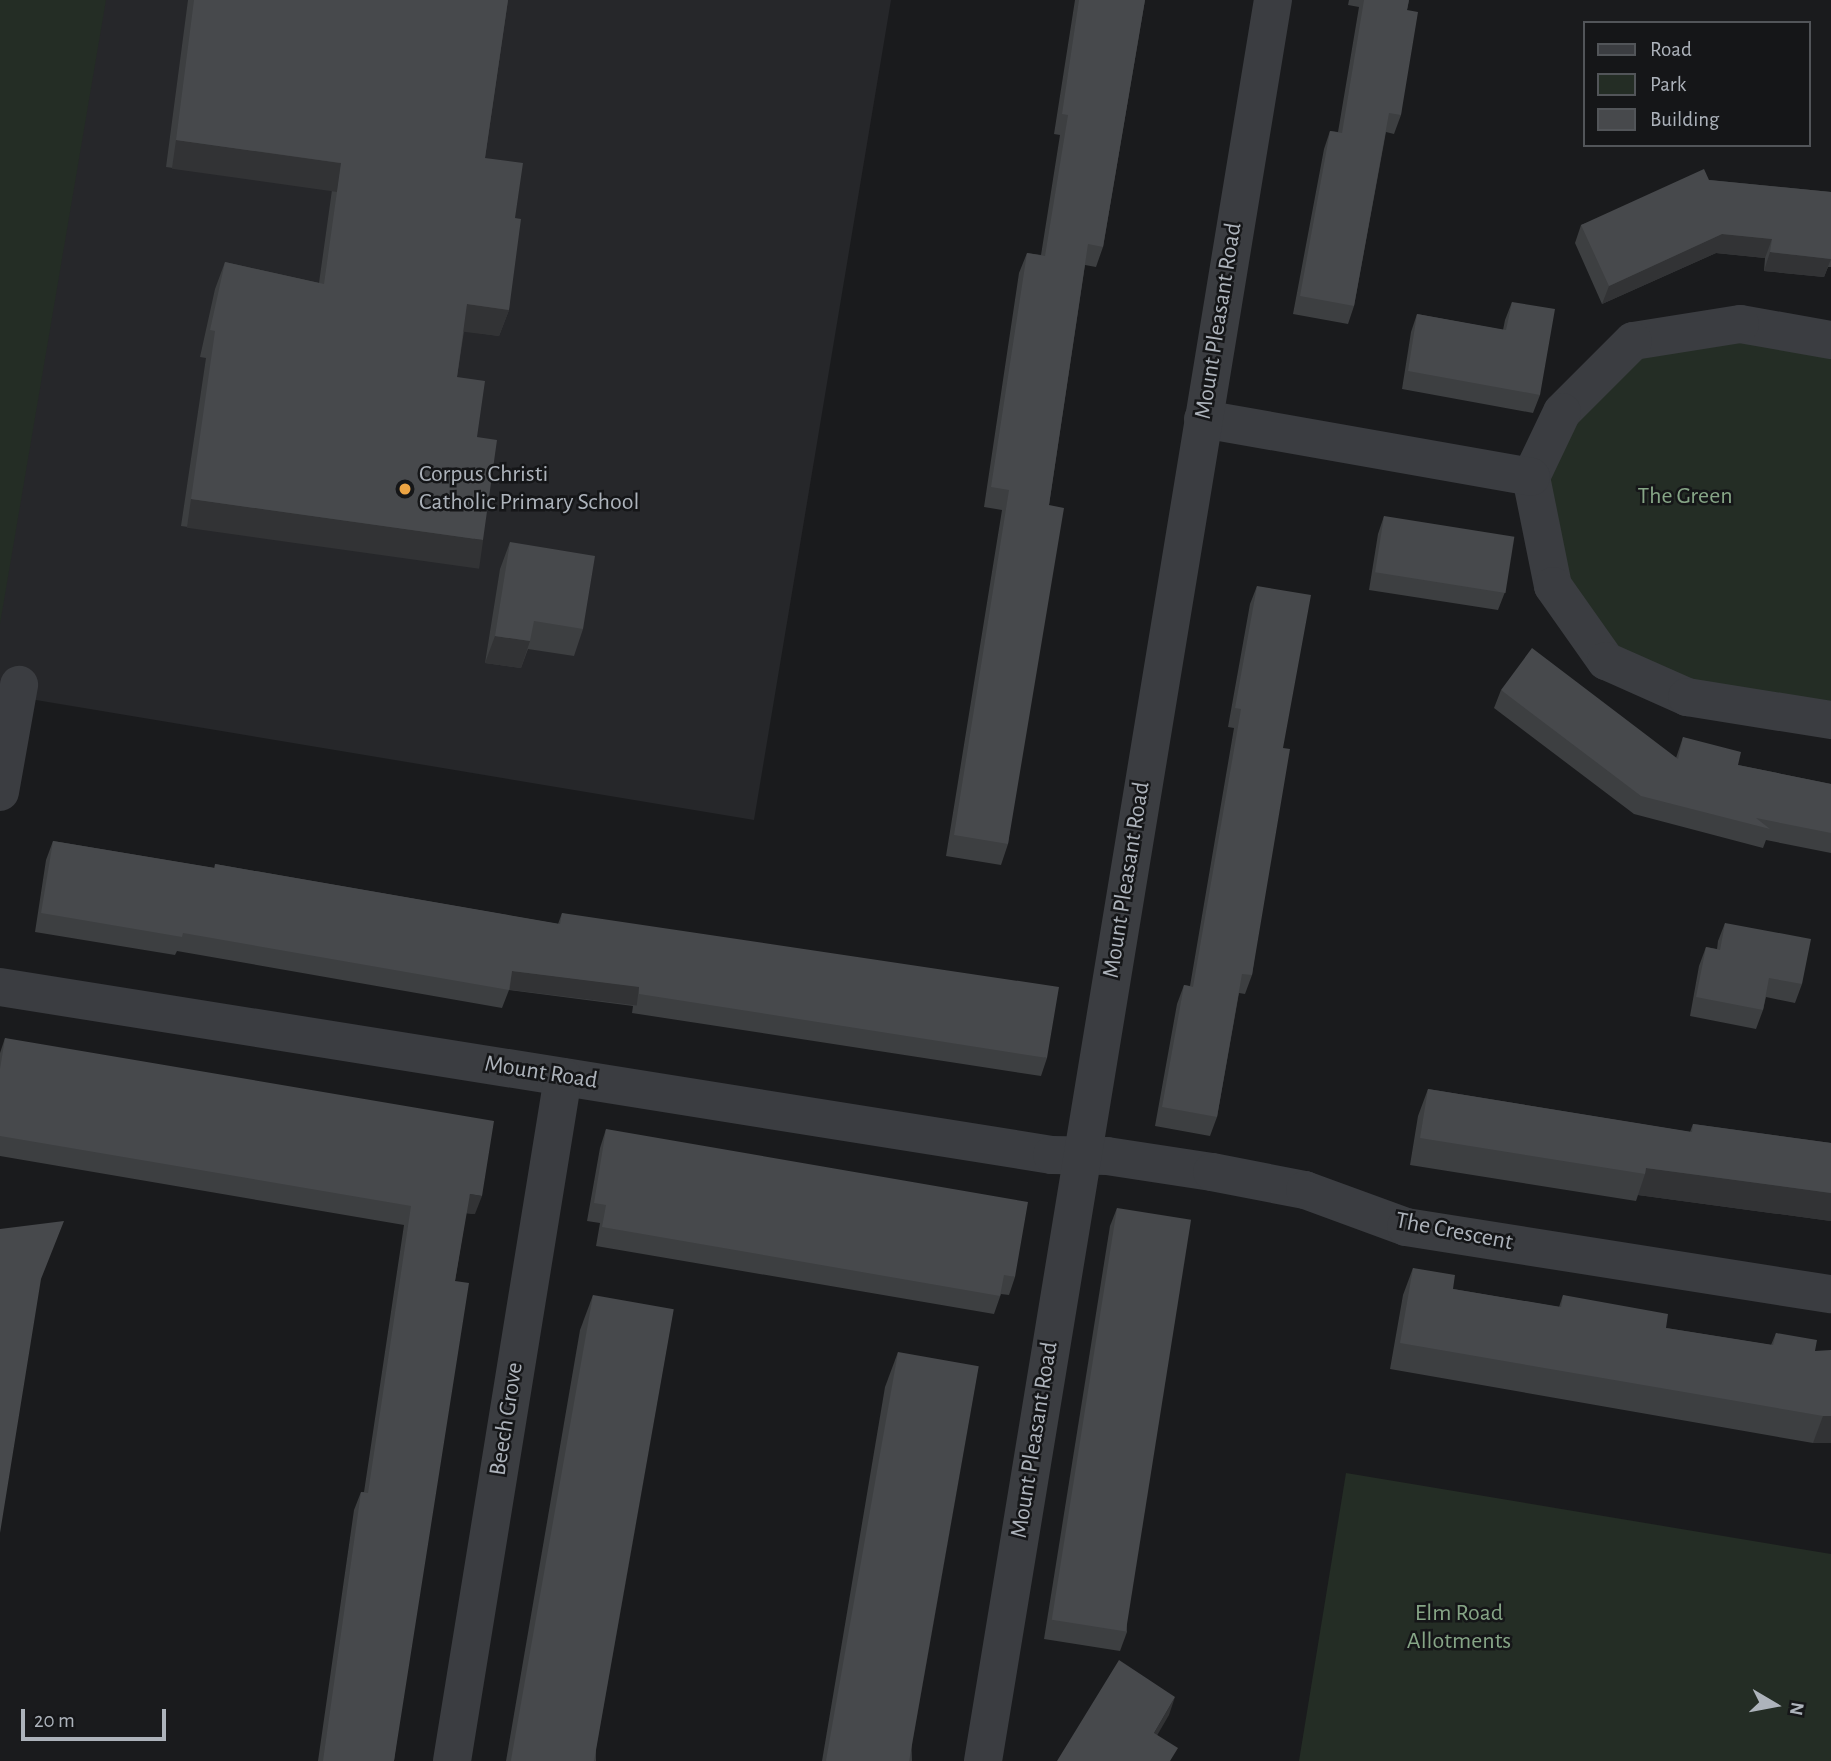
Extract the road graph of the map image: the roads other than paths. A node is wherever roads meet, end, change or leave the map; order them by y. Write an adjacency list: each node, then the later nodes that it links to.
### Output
1 (1273, 0): 3 (street, Mount Pleasant Road)
2 (1831, 340): 4 (street)
3 (1203, 419): 4 (street); 10 (street, Mount Pleasant Road)
4 (1531, 477): 6 (street)
5 (19, 685): 7 (street)
6 (1831, 720)
7 (0, 792)
8 (0, 987): 9 (street, Mount Road)
9 (563, 1077): 10 (street, Mount Road); 12 (street, Beech Grove)
10 (1081, 1156): 11 (street, The Crescent); 13 (street, Mount Pleasant Road)
11 (1831, 1294)
12 (452, 1761)
13 (983, 1761)

